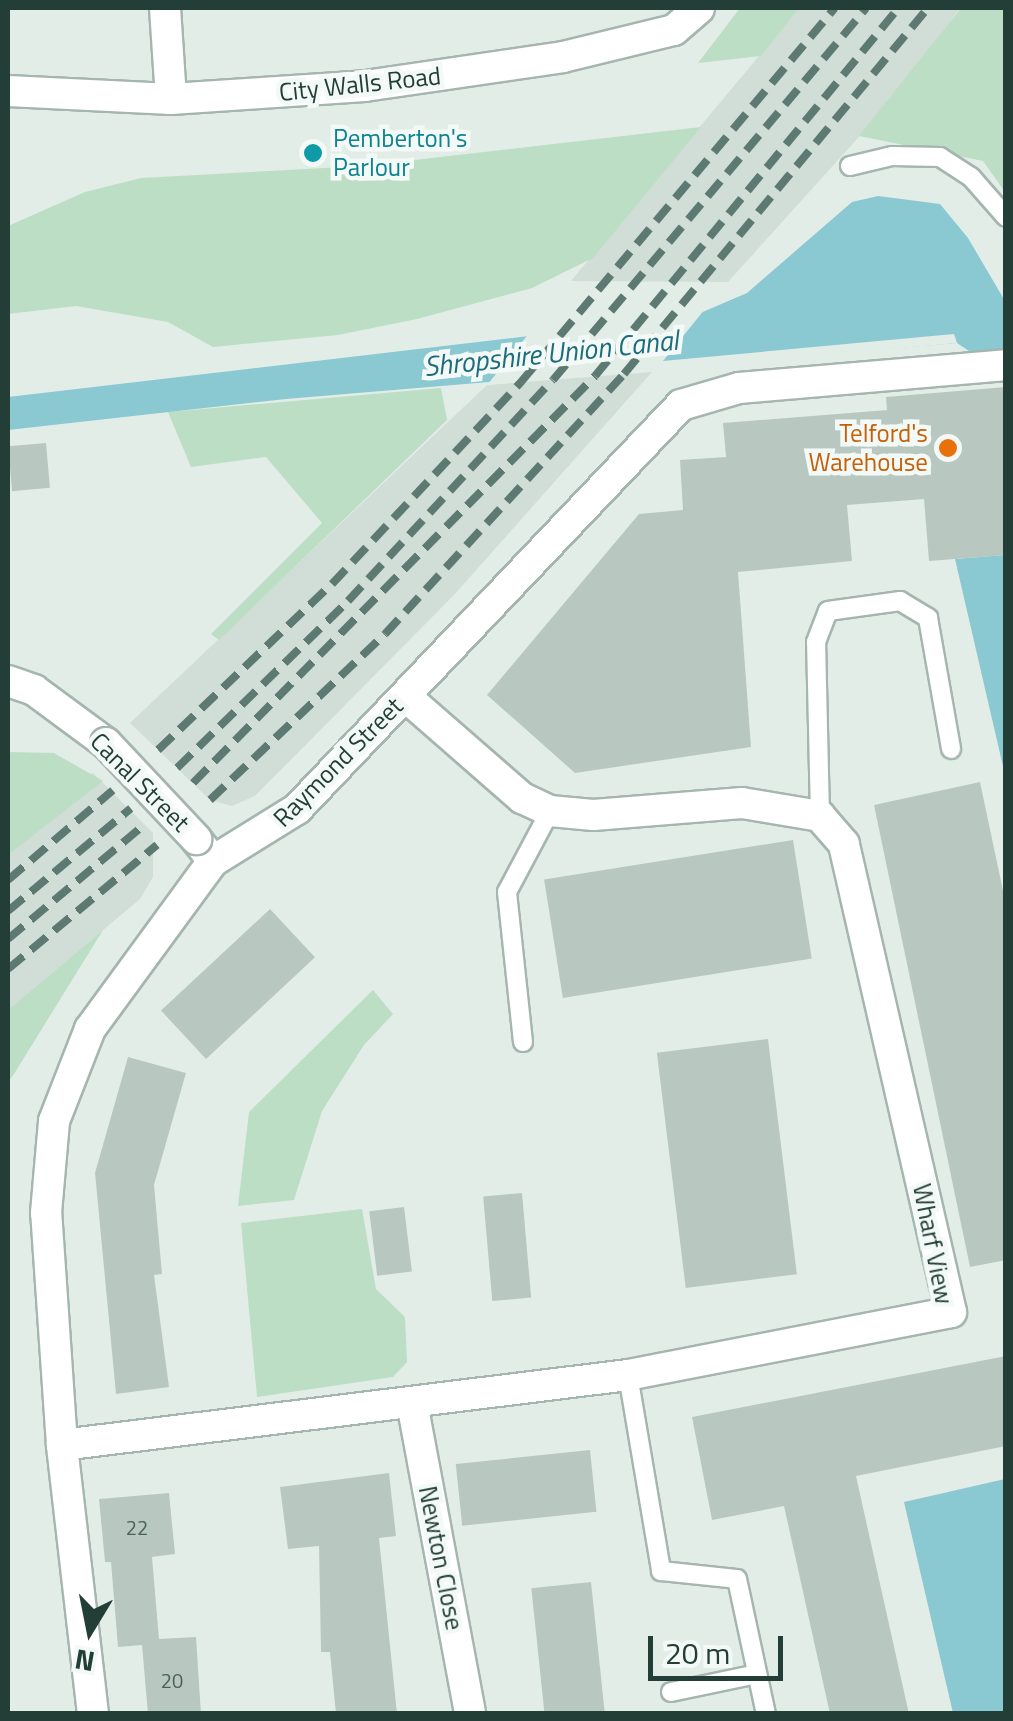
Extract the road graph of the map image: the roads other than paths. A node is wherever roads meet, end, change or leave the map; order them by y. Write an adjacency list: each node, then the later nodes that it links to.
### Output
1 (166, 8): 4 (street)
2 (699, 8): 4 (street, City Walls Road)
3 (8, 92): 4 (street, City Walls Road)
4 (171, 99)
5 (850, 166): 6 (lane)
6 (1006, 216)
7 (1006, 365): 9 (street, Raymond Street)
8 (8, 681): 13 (street, Canal Street, bridge)
9 (405, 696): 11 (street); 13 (street, Raymond Street)
10 (951, 750): 12 (lane)
11 (550, 811): 12 (street); 14 (lane)
12 (820, 816): 15 (street, Wharf View)
13 (205, 850): 17 (street, Raymond Street)
14 (524, 1042)
15 (628, 1375): 16 (street, Wharf View); 18 (lane)
16 (412, 1403): 17 (street, Wharf View); 21 (street, Newton Close)
17 (62, 1444): 20 (street, Raymond Street)
18 (758, 1674): 19 (lane); 22 (lane)
19 (671, 1692)
20 (93, 1714)
21 (470, 1714)
22 (766, 1714)

